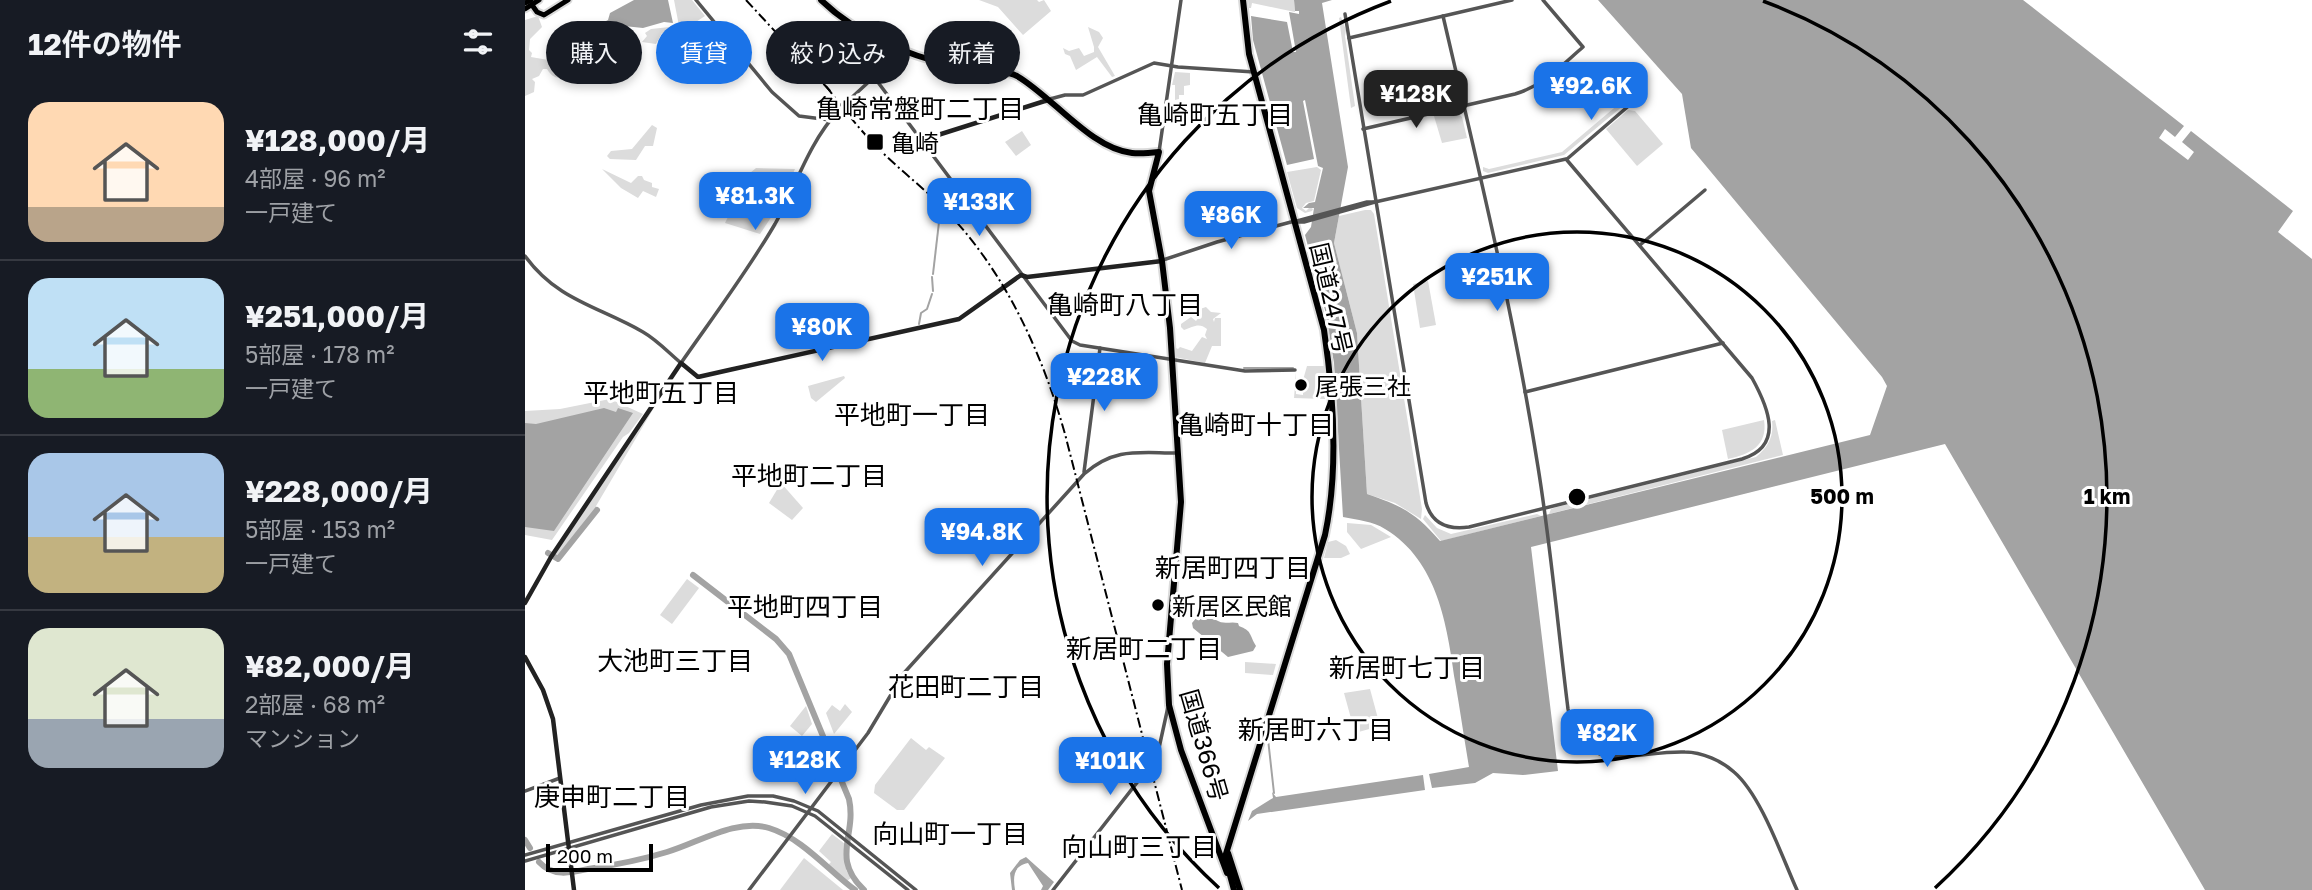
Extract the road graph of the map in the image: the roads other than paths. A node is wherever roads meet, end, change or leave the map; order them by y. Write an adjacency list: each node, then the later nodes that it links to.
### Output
1 (539, 0): 9 (main road)
2 (568, 0): 9 (main road)
3 (697, 0): 23 (street)
4 (821, 0): 13 (highway)
5 (1181, 0): 16 (street)
6 (1243, 0): 17 (highway, 国道247号)
7 (1512, 0): 12 (street)
8 (1543, 0): 22 (street)
9 (529, 2): 10 (main road)
10 (525, 9)
11 (1345, 14): 14 (street)
12 (1443, 16): 14 (street); 22 (street)
13 (845, 21)
14 (1349, 38): 24 (street)
15 (910, 51): 20 (highway)
16 (1172, 65): 17 (street); 20 (street); 27 (street)
17 (1254, 72): 32 (highway, 国道247号)
18 (866, 84): 23 (street, bridge)
19 (880, 84): 25 (street)
20 (1048, 100): 25 (main road); 27 (highway)
21 (1632, 103): 28 (street)
22 (1464, 106): 24 (street); 29 (street)
23 (830, 120): 40 (street)
24 (1363, 129): 31 (street)
25 (922, 140): 26 (main road); 36 (street)
26 (897, 148)
27 (1159, 152): 35 (highway, 国道366号)
28 (1566, 159): 29 (street); 33 (street)
29 (1482, 178): 31 (street); 42 (street)
30 (1705, 190): 33 (street)
31 (1375, 202): 32 (street); 45 (street)
32 (1295, 222): 35 (street); 54 (highway, 国道247号)
33 (1640, 245): 37 (street)
34 (525, 256): 40 (street)
35 (1162, 261): 36 (main road); 39 (highway, 国道366号)
36 (1021, 275): 38 (street); 40 (main road)
37 (1723, 343): 42 (street); 45 (street)
38 (1100, 348): 39 (street); 44 (street)
39 (1171, 359): 41 (street); 43 (highway, 国道366号)
40 (681, 363): 46 (main road)
41 (1295, 370)
42 (1525, 392): 45 (street)
43 (1177, 453): 44 (street); 48 (highway, 国道366号)
44 (1084, 474): 51 (street)
45 (1544, 508): 67 (street)
46 (525, 603)
47 (525, 657): 49 (main road)
48 (1168, 705): 55 (highway, 国道366号); 64 (street)
49 (560, 778): 50 (street); 53 (main road)
50 (525, 791)
51 (811, 808): 52 (street); 53 (street); 63 (street)
52 (808, 813): 53 (street); 61 (street); 62 (street)
53 (569, 846): 56 (street); 58 (street); 60 (main road)
54 (1228, 847): 57 (highway, 国道247号); 59 (highway, 国道247号)
55 (1217, 849): 57 (highway, 国道366号); 59 (highway, 国道366号)
56 (525, 855)
57 (1225, 858): 59 (highway, 国道366号)
58 (525, 861)
59 (1230, 872): 65 (highway, 国道247号); 66 (highway, 国道247号)
60 (574, 890)
61 (750, 890)
62 (908, 890)
63 (916, 890)
64 (1053, 890)
65 (1234, 890)
66 (1240, 890)
67 (1797, 890)

